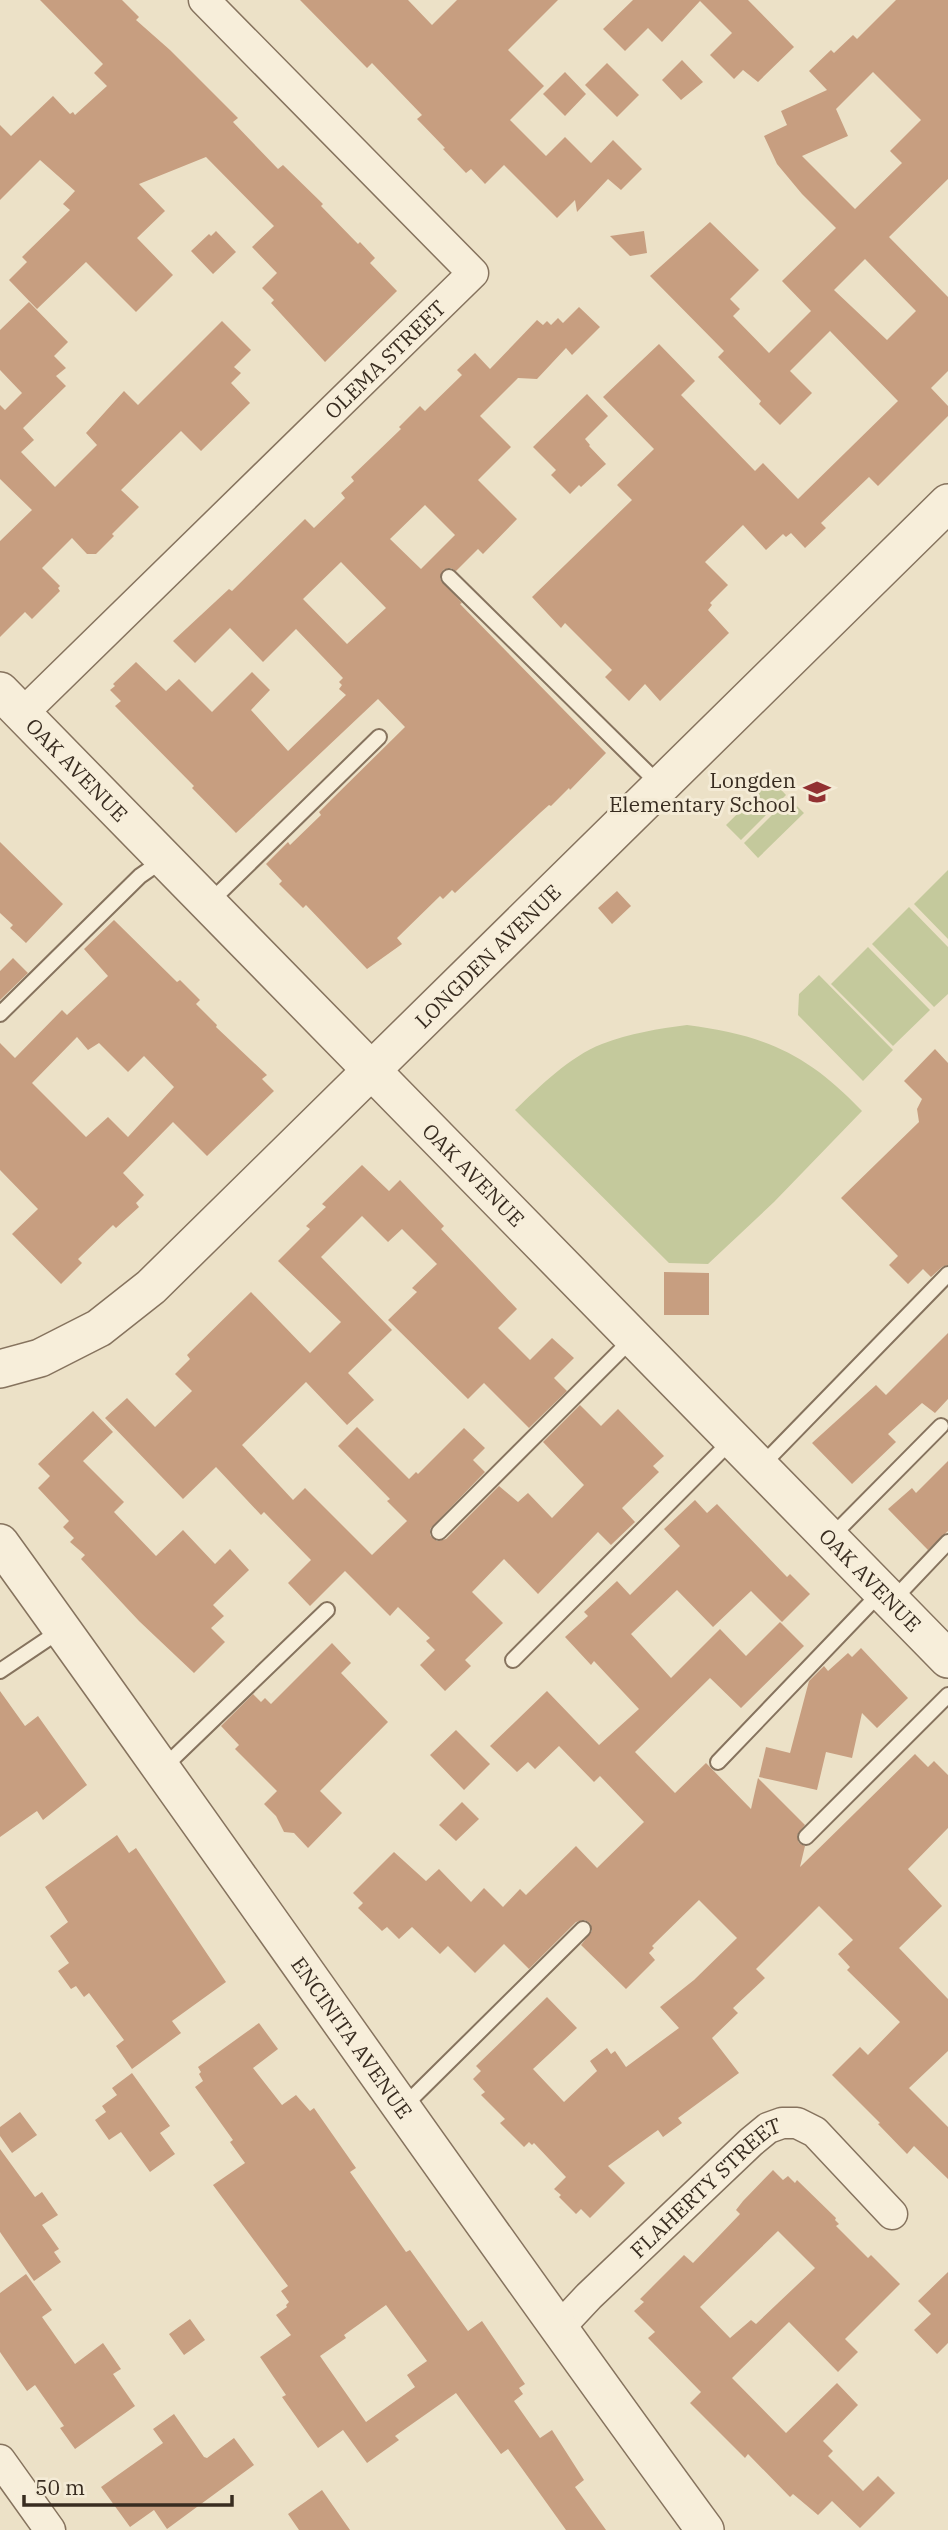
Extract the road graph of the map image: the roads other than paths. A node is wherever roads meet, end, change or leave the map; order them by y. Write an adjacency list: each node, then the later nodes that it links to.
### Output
1 (204, 0): 4 (street, OLEMA STREET)
2 (948, 503): 6 (street, LONGDEN AVENUE)
3 (449, 577): 6 (lane)
4 (11, 702): 7 (street, OAK AVENUE)
5 (379, 737): 8 (lane)
6 (661, 785): 10 (street, LONGDEN AVENUE)
7 (164, 859): 8 (street, OAK AVENUE); 9 (lane)
8 (208, 904): 10 (street, OAK AVENUE)
9 (0, 1014)
10 (372, 1070): 12 (street, OAK AVENUE); 13 (street, LONGDEN AVENUE)
11 (948, 1274): 16 (lane)
12 (633, 1338): 15 (street, OAK AVENUE); 17 (lane)
13 (0, 1370)
14 (941, 1426): 18 (lane)
15 (734, 1438): 16 (street, OAK AVENUE); 25 (lane)
16 (760, 1467): 18 (street, OAK AVENUE)
17 (439, 1532)
18 (830, 1538): 21 (street, OAK AVENUE)
19 (948, 1542): 21 (lane)
20 (0, 1543): 23 (street, ENCINITA AVENUE)
21 (887, 1596): 24 (street, OAK AVENUE); 28 (lane)
22 (327, 1610): 29 (lane)
23 (62, 1629): 26 (lane); 29 (street, ENCINITA AVENUE)
24 (948, 1658)
25 (513, 1660)
26 (0, 1671)
27 (948, 1695): 30 (lane)
28 (718, 1762)
29 (162, 1769): 32 (street, ENCINITA AVENUE)
30 (806, 1837)
31 (583, 1929): 32 (lane)
32 (403, 2107): 34 (street, ENCINITA AVENUE)
33 (892, 2214): 34 (street, FLAHERTY STREET)
34 (558, 2329): 37 (street, ENCINITA AVENUE)
35 (0, 2460): 36 (street)
36 (50, 2530)
37 (705, 2530)

